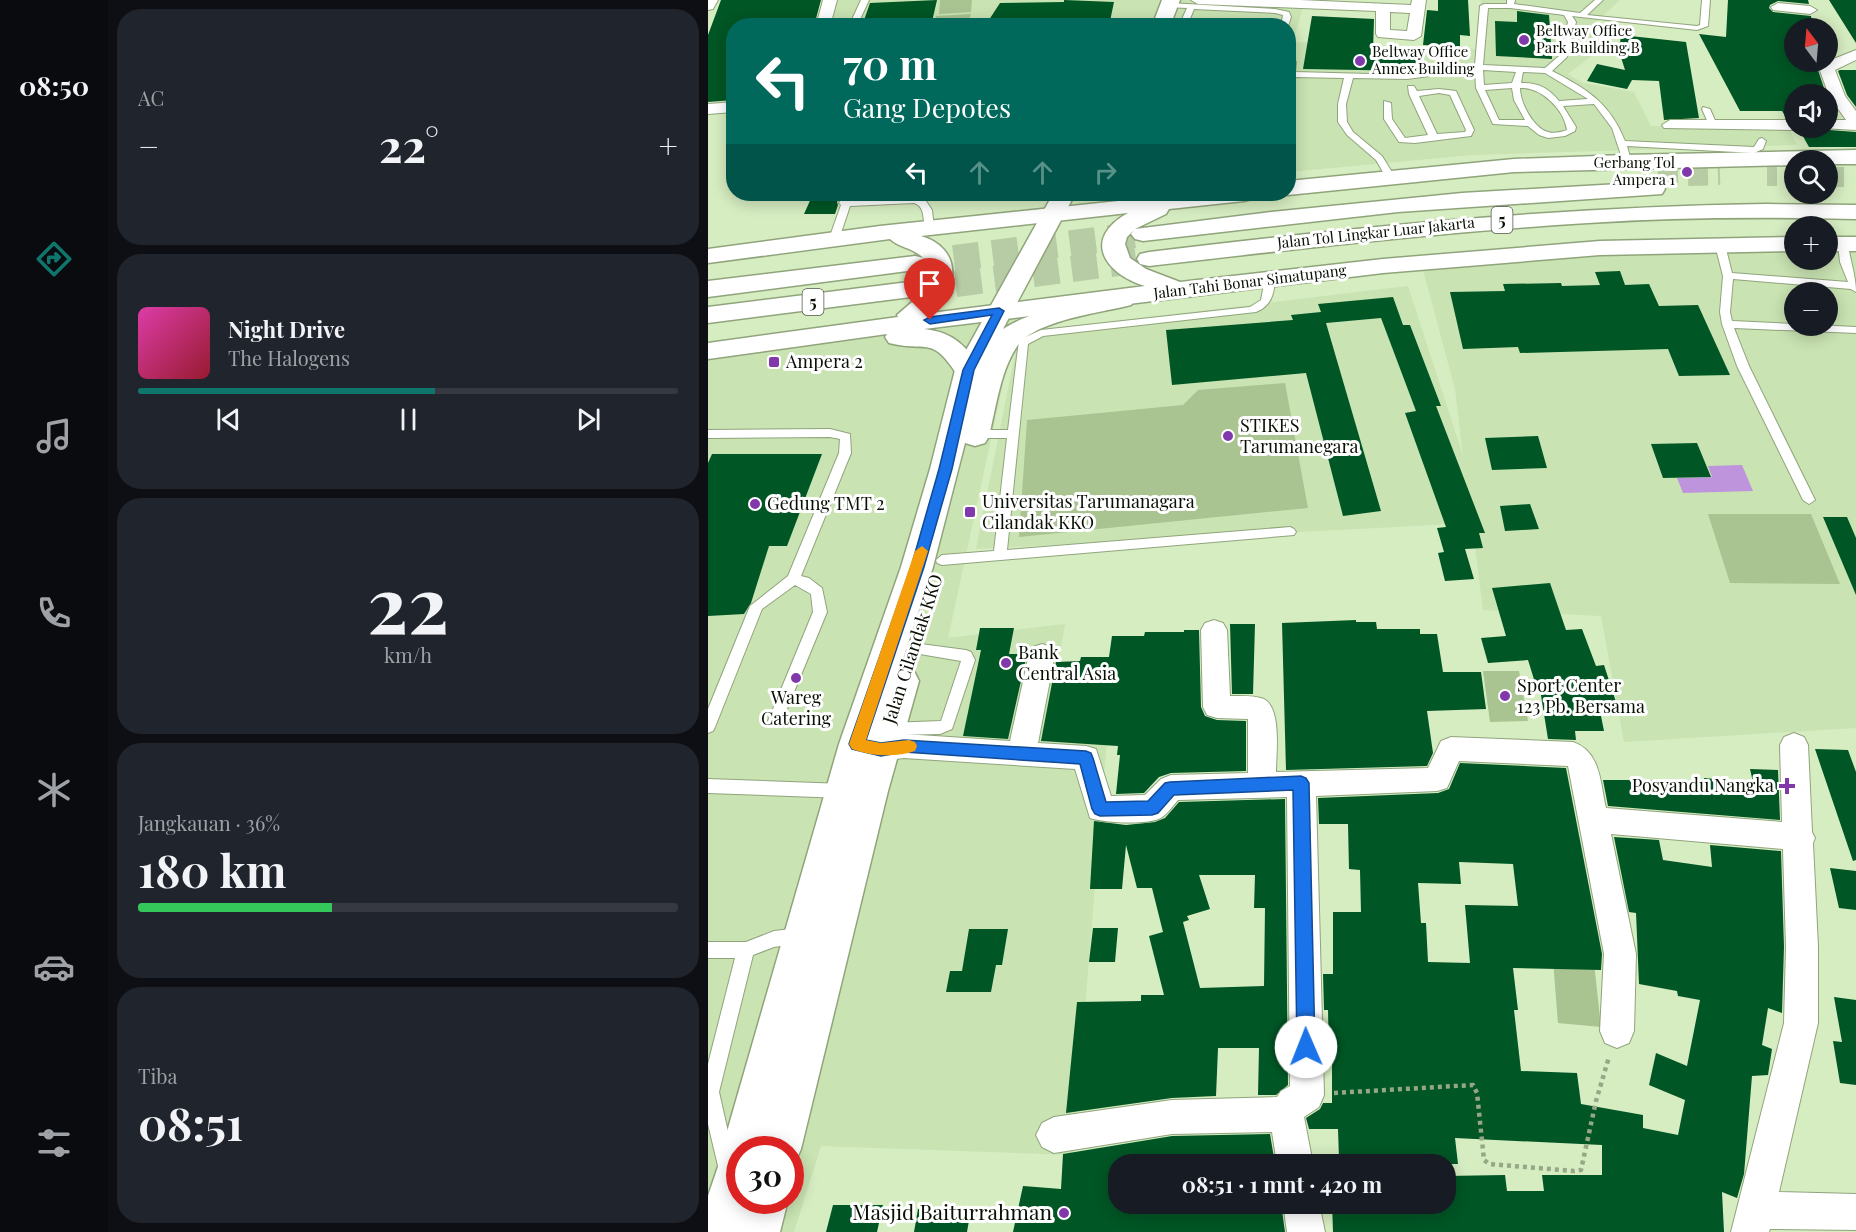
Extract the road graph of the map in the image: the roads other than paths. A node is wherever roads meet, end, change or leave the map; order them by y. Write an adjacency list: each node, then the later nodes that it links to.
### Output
1 (711, 0): 12 (street)
2 (830, 0): 17 (street)
3 (865, 0): 18 (lane)
4 (1599, 0): 16 (lane)
5 (1706, 0): 16 (lane)
6 (1170, 3): 7 (lane); 19 (main road)
7 (1194, 3): 8 (street); 20 (lane); 21 (lane)
8 (1327, 3): 14 (street)
9 (1510, 3): 15 (lane); 24 (lane)
10 (1418, 5): 14 (street); 14 (street)
11 (1809, 5): 13 (street)
12 (708, 6)
13 (1778, 7)
14 (1383, 8)
15 (1566, 13): 16 (lane); 26 (lane)
16 (1581, 16)
17 (825, 18)
18 (857, 18)
19 (1164, 18)
20 (1187, 18)
21 (1287, 18)
22 (1856, 54): 23 (street)
23 (1838, 61)
24 (1479, 67): 25 (lane); 29 (lane); 31 (lane)
25 (1520, 70): 26 (lane); 30 (lane)
26 (1547, 71): 36 (lane)
27 (1296, 74): 28 (lane)
28 (1349, 76): 29 (lane); 52 (lane)
29 (1407, 77): 32 (lane)
30 (1516, 86): 31 (lane); 38 (lane); 42 (lane)
31 (1479, 88): 42 (lane)
32 (1413, 94): 48 (lane); 48 (lane)
33 (1838, 96): 34 (street)
34 (1856, 96)
35 (1838, 97): 43 (street)
36 (1597, 101): 38 (lane); 50 (lane)
37 (1387, 103): 48 (lane)
38 (1559, 104): 42 (lane)
39 (726, 108): 40 (street)
40 (708, 109)
41 (1706, 109): 47 (lane)
42 (1530, 123)
43 (1856, 124): 45 (street)
44 (1784, 125): 47 (street)
45 (1838, 125)
46 (1670, 126): 47 (street)
47 (1713, 126)
48 (1433, 136)
49 (1762, 141): 50 (lane)
50 (1625, 152): 51 (main road); 52 (main road)
51 (1856, 158)
52 (1387, 172): 56 (main road)
53 (1720, 175): 54 (main road)
54 (1780, 176)
55 (1658, 177): 56 (main road)
56 (1318, 184): 57 (main road)
57 (1296, 187)
58 (1681, 188): 73 (main road, Jalan Tol Lingkar Luar Jakarta / 5)
59 (891, 201): 68 (lane)
60 (918, 201): 71 (lane)
61 (1052, 201): 71 (main road)
62 (1055, 201): 89 (main road, Jalan Cilandak KKO)
63 (1112, 201): 67 (main road)
64 (1165, 201): 67 (main road)
65 (1177, 201): 67 (main road)
66 (1196, 201): 87 (main road)
67 (1169, 202)
68 (844, 203): 75 (lane)
69 (1856, 212): 79 (main road, Jalan Tol Lingkar Luar Jakarta / 5)
70 (1784, 227): 81 (main road)
71 (929, 228): 72 (main road)
72 (880, 233): 75 (main road); 92 (main road)
73 (1143, 234)
74 (1842, 237): 85 (lane)
75 (834, 240): 78 (main road)
76 (1784, 244): 77 (main road, Jalan Tahi Bonar Simatupang)
77 (1720, 245): 81 (main road, Jalan Tahi Bonar Simatupang); 82 (lane)
78 (708, 256)
79 (1149, 259)
80 (915, 263): 86 (main road, 5)
81 (1383, 266): 83 (main road, Jalan Tahi Bonar Simatupang)
82 (1728, 276): 85 (lane); 91 (lane)
83 (1270, 279): 87 (main road, Jalan Tahi Bonar Simatupang); 99 (lane)
84 (917, 288): 90 (main road, 5)
85 (1855, 288)
86 (708, 289)
87 (1185, 289): 88 (main road, Jalan Tahi Bonar Simatupang)
88 (1156, 293): 89 (main road, Jalan Tahi Bonar Simatupang); 98 (main road, Jalan Cilandak KKO)
89 (999, 311): 92 (main road, Jalan Tahi Bonar Simatupang); 96 (main road, Jalan Cilandak KKO)
90 (708, 315)
91 (1727, 324): 93 (lane); 100 (lane)
92 (891, 326): 94 (main road, Jalan Tahi Bonar Simatupang)
93 (1856, 330)
94 (807, 338): 95 (main road, Jalan Tahi Bonar Simatupang); 96 (main road)
95 (708, 351)
96 (968, 370): 107 (main road, Jalan Cilandak KKO)
97 (708, 434): 104 (lane)
98 (976, 434): 99 (lane); 103 (main road, Jalan Cilandak KKO)
99 (1012, 434): 102 (lane)
100 (1809, 500)
101 (1290, 532): 102 (lane)
102 (1000, 555): 103 (lane)
103 (942, 560): 107 (main road, Jalan Cilandak KKO)
104 (793, 579): 108 (lane); 109 (lane)
105 (1214, 630): 115 (street)
106 (1042, 654): 112 (street)
107 (899, 667): 110 (main road, Jalan Cilandak KKO); 110 (lane)
108 (775, 721)
109 (708, 726)
110 (875, 741): 112 (street); 116 (main road, Jalan Cilandak KKO)
111 (1794, 745): 118 (street)
112 (1022, 753): 115 (street)
113 (1301, 783): 115 (street); 117 (street); 123 (street)
114 (708, 786): 116 (lane)
115 (1262, 786)
116 (857, 791): 119 (main road, Jalan Cilandak KKO)
117 (1595, 820): 118 (street); 122 (street)
118 (1800, 838): 132 (street)
119 (819, 935): 121 (lane); 125 (main road, Jalan Cilandak KKO); 126 (main road, Jalan Cilandak KKO)
120 (708, 950): 121 (lane)
121 (746, 950): 127 (lane)
122 (1617, 1031)
123 (1297, 1104): 124 (street); 128 (street)
124 (1054, 1135)
125 (757, 1136)
126 (780, 1136)
127 (726, 1142)
128 (1294, 1154)
129 (1856, 1212): 132 (street)
130 (750, 1214): 133 (main road, Jalan Cilandak KKO)
131 (1303, 1214): 134 (street)
132 (1753, 1221)
133 (756, 1232)
134 (1306, 1232)

